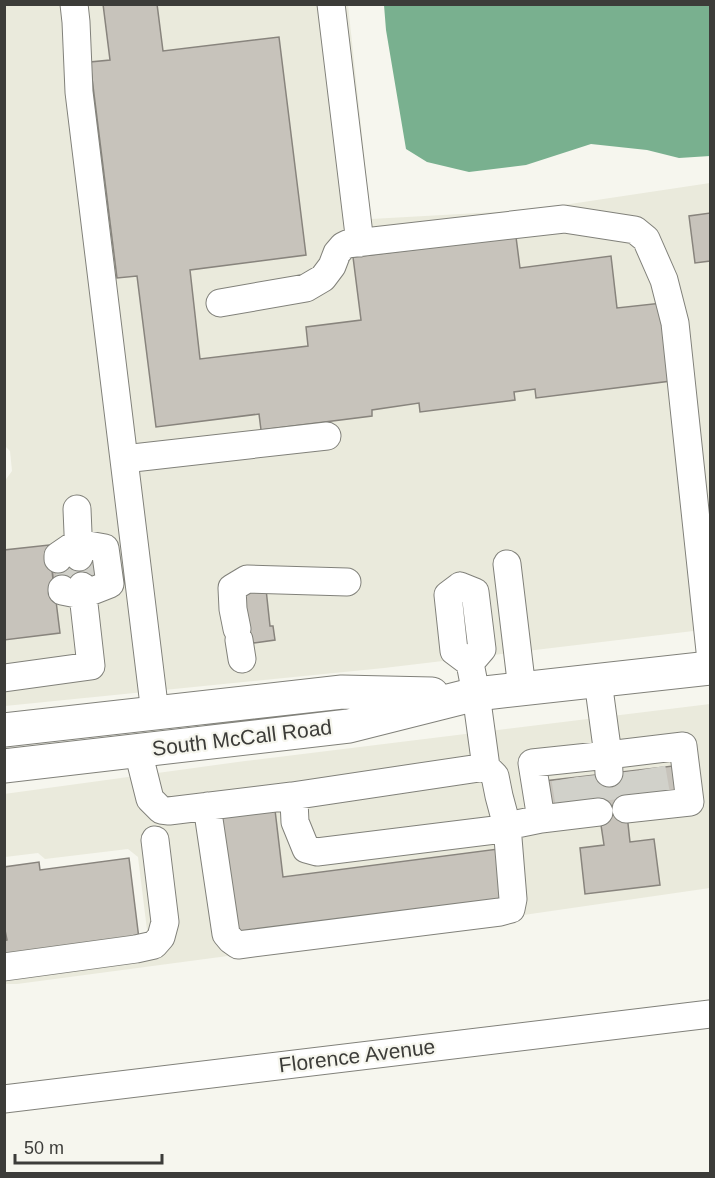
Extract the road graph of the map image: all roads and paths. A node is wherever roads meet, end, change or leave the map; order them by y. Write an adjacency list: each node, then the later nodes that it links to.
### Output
1 (74, 4): 6 (street)
2 (331, 4): 3 (street)
3 (360, 243): 4 (street); 12 (street)
4 (220, 303)
5 (327, 436): 6 (street)
6 (124, 459): 18 (street)
7 (77, 509): 14 (street)
8 (507, 564): 16 (street)
9 (458, 578): 17 (street)
10 (347, 582): 11 (street)
11 (240, 643)
12 (711, 651)
13 (711, 668): 15 (main road, South McCall Road)
14 (4, 678)
15 (598, 681): 16 (main road, South McCall Road); 23 (street)
16 (522, 689): 17 (main road, South McCall Road)
17 (476, 694): 18 (main road, South McCall Road); 20 (main road, South McCall Road); 22 (street)
18 (155, 713): 19 (main road, South McCall Road)
19 (4, 730)
20 (138, 751): 21 (main road, South McCall Road); 25 (street)
21 (4, 766)
22 (486, 767): 24 (street); 27 (street)
23 (611, 785): 26 (street); 26 (street)
24 (292, 796): 25 (street); 27 (street)
25 (207, 806): 27 (street)
26 (541, 819): 27 (street)
27 (507, 826)
28 (155, 840): 29 (street)
29 (4, 967)
30 (711, 1014): 31 (street, Florence Avenue)
31 (4, 1099)

